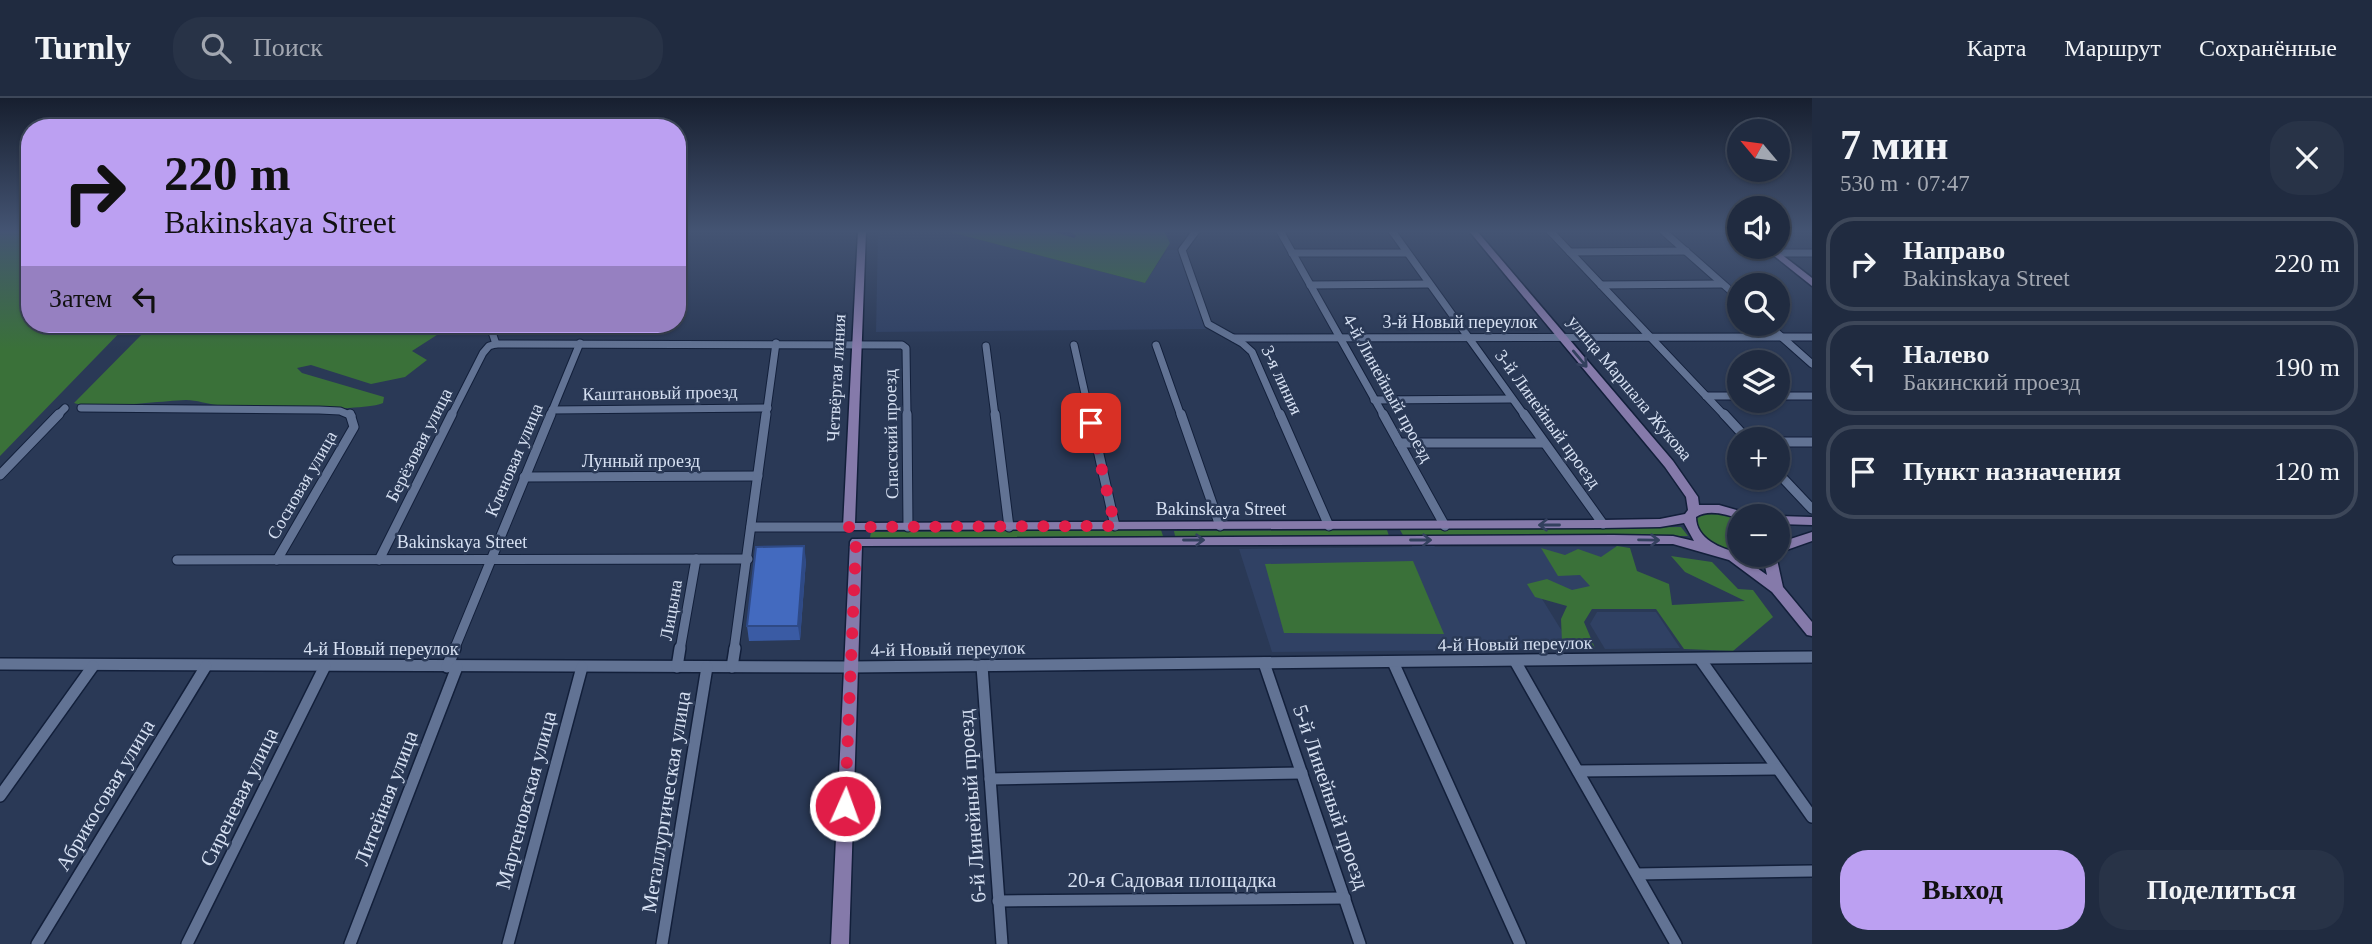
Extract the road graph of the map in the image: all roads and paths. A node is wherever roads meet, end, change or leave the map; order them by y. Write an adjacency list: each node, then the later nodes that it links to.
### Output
1 (860, 270): 25 (street, Четвёртая линия)
2 (1189, 270): 19 (street, 3-я линия)
3 (1302, 270): 12 (street, 4-й Линейный проезд)
4 (1419, 270): 10 (street, 3-й Линейный проезд)
5 (1506, 270): 22 (street, улица Маршала Жукова)
6 (1587, 270): 13 (street)
7 (1707, 270): 11 (street)
8 (1796, 270): 9 (street)
9 (1812, 283)
10 (1429, 284): 12 (street); 21 (street, 3-й Линейный проезд)
11 (1722, 284): 13 (street); 14 (street)
12 (1310, 285): 20 (street, 4-й Линейный проезд)
13 (1601, 285): 16 (street)
14 (1727, 288)
15 (492, 333): 26 (street)
16 (1651, 337): 17 (street, 3-й Новый переулок); 22 (street, 3-й Новый переулок); 31 (street)
17 (1782, 337): 18 (street, 3-й Новый переулок); 30 (street)
18 (1812, 337)
19 (1234, 338): 20 (street, 3-й Новый переулок); 59 (street, 3-я линия)
20 (1340, 338): 21 (street, 3-й Новый переулок); 36 (street, 4-й Линейный проезд)
21 (1469, 338): 22 (street, 3-й Новый переулок); 35 (street, 3-й Линейный проезд)
22 (1562, 338): 52 (street, улица Маршала Жукова, one-way to 52)
23 (580, 343): 24 (street); 26 (street); 40 (street, Кленовая улица)
24 (776, 343): 25 (street); 39 (street)
25 (856, 344): 63 (street, Четвёртая линия); 64 (street, Спасский проезд)
26 (493, 345): 78 (street, Берёзовая улица)
27 (1074, 345): 56 (street)
28 (1156, 345): 58 (street)
29 (986, 346): 65 (street)
30 (1812, 364)
31 (1706, 396): 32 (street); 41 (street)
32 (1727, 396)
33 (1790, 396): 34 (street)
34 (1812, 396)
35 (1513, 399): 36 (street); 45 (street, 3-й Линейный проезд)
36 (1374, 400): 44 (street, 4-й Линейный проезд)
37 (65, 408): 46 (street)
38 (81, 408): 77 (street, Сосновая улица)
39 (768, 408): 40 (street, Каштановый проезд); 47 (street)
40 (552, 410): 48 (street, Кленовая улица)
41 (1736, 427)
42 (1790, 442): 43 (street)
43 (1812, 442)
44 (1399, 443): 45 (street); 61 (street, 4-й Линейный проезд)
45 (1544, 443): 55 (street, 3-й Линейный проезд)
46 (0, 475)
47 (758, 476): 48 (street, Лунный проезд); 62 (street)
48 (524, 477): 73 (street, Кленовая улица)
49 (1790, 485): 50 (street)
50 (1812, 509)
51 (1727, 511): 52 (street, Bakinskaya Street)
52 (1692, 514): 55 (street, Bakinskaya Street); 71 (street, улица Маршала Жукова)
53 (1790, 520): 54 (street)
54 (1812, 521)
55 (1603, 524): 61 (street, Bakinskaya Street, one-way to 61)
56 (1115, 526): 57 (street, Bakinskaya Street); 65 (street, Bakinskaya Street)
57 (1165, 526): 58 (street, Bakinskaya Street); 67 (street)
58 (1220, 526): 59 (street, Bakinskaya Street)
59 (1329, 526): 60 (street, Bakinskaya Street)
60 (1390, 526): 61 (street, Bakinskaya Street); 68 (street)
61 (1445, 526)
62 (751, 527): 63 (street, Bakinskaya Street); 75 (street)
63 (849, 527): 64 (street, Bakinskaya Street); 69 (street)
64 (908, 527): 65 (street, Bakinskaya Street)
65 (1009, 527)
66 (1812, 536): 70 (street)
67 (1169, 540): 68 (street, Bakinskaya Street, one-way to 68); 69 (street, Bakinskaya Street)
68 (1397, 540): 71 (street, Bakinskaya Street, one-way to 71)
69 (856, 542): 98 (street)
70 (1790, 545)
71 (1717, 551): 72 (street, Bakinskaya Street)
72 (1727, 554)
73 (490, 559): 74 (street, Bakinskaya Street); 78 (street, Bakinskaya Street); 93 (street, Кленовая улица)
74 (696, 559): 75 (street, Bakinskaya Street); 95 (street, Лицына)
75 (748, 559): 97 (street)
76 (177, 560): 77 (street, Bakinskaya Street)
77 (277, 560): 78 (street, Bakinskaya Street)
78 (379, 560)
79 (1747, 567): 81 (street)
80 (1774, 567): 81 (street)
81 (1777, 589): 82 (street)
82 (1812, 631)
83 (1812, 657): 84 (street, 4-й Новый переулок)
84 (1700, 659): 85 (street, 4-й Новый переулок); 99 (street)
85 (1515, 661): 86 (street, 4-й Новый переулок); 100 (street)
86 (1394, 662): 87 (street, 4-й Новый переулок); 117 (street)
87 (1264, 663): 92 (street, 4-й Новый переулок); 101 (street, 5-й Линейный проезд)
88 (0, 664): 89 (street, 4-й Новый переулок)
89 (93, 666): 90 (street, 4-й Новый переулок); 103 (street)
90 (206, 666): 91 (street, 4-й Новый переулок); 109 (street, Абрикосовая улица)
91 (325, 666): 93 (street, 4-й Новый переулок); 110 (street, Сиреневая улица)
92 (982, 666): 98 (street, 4-й Новый переулок); 102 (street, 6-й Линейный проезд)
93 (452, 667): 94 (street, 4-й Новый переулок); 111 (street, Литейная улица)
94 (582, 667): 95 (street, 4-й Новый переулок); 112 (street, Мартеновская улица)
95 (677, 667): 96 (street, 4-й Новый переулок)
96 (707, 667): 97 (street, 4-й Новый переулок); 113 (street, Металлургическая улица)
97 (732, 667): 98 (street, 4-й Новый переулок)
98 (851, 667): 114 (street)
99 (1777, 769): 100 (street); 104 (street)
100 (1578, 771): 106 (street)
101 (1302, 774): 102 (street); 107 (street, 5-й Линейный проезд)
102 (990, 779): 108 (street, 6-й Линейный проезд)
103 (0, 796)
104 (1812, 817)
105 (1812, 871): 106 (street)
106 (1637, 874): 118 (street)
107 (1345, 898): 108 (street, 20-я Садовая площадка); 116 (street, 5-й Линейный проезд)
108 (998, 901): 115 (street, 6-й Линейный проезд)
109 (37, 944)
110 (187, 944)
111 (350, 944)
112 (508, 944)
113 (662, 944)
114 (840, 944)
115 (1002, 944)
116 (1360, 944)
117 (1520, 944)
118 (1676, 944)

